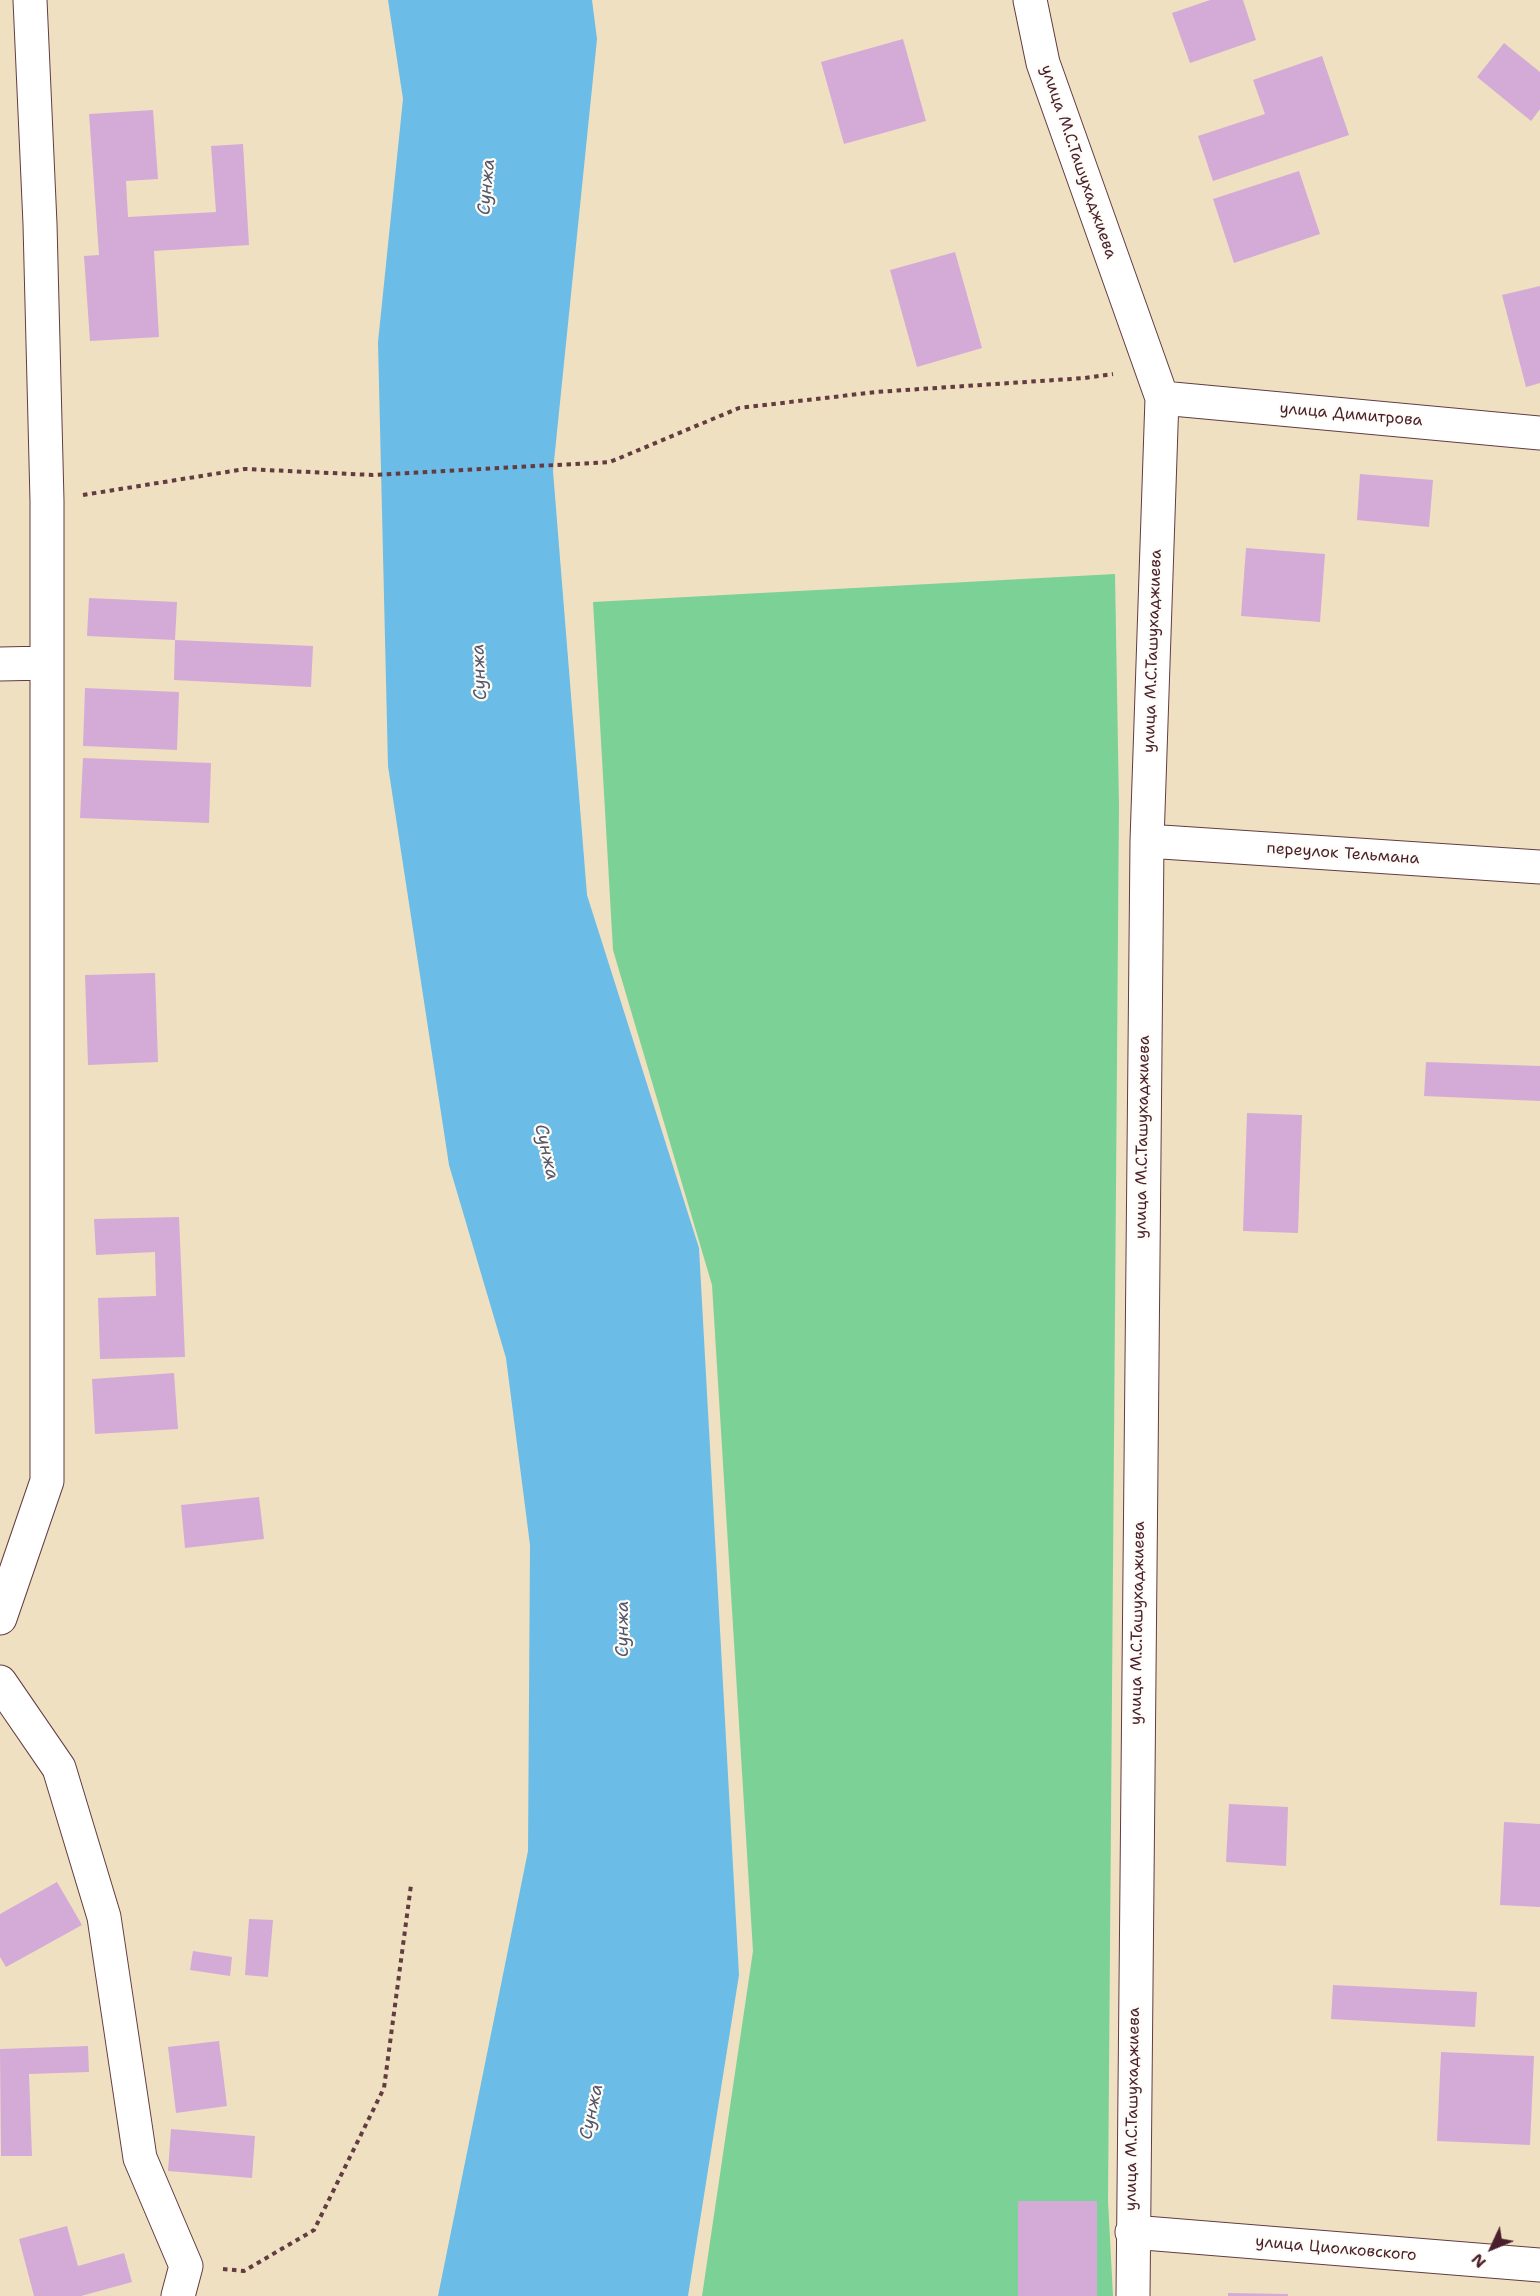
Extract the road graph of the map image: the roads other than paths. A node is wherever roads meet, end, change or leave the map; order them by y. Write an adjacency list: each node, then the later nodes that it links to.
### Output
1 (30, 0): 5 (street)
2 (1030, 0): 3 (street, улица М.С.Ташухаджиева)
3 (1162, 398): 4 (street, улица Димитрова); 7 (street, улица М.С.Ташухаджиева)
4 (1540, 433)
5 (47, 663): 6 (street); 9 (street)
6 (0, 664)
7 (1147, 841): 8 (street, переулок Тельмана); 11 (street, улица М.С.Ташухаджиева)
8 (1540, 867)
9 (0, 1618)
10 (0, 1682): 13 (street)
11 (1132, 2232): 12 (street, улица Циолковского); 14 (street, улица М.С.Ташухаджиева)
12 (1540, 2265)
13 (182, 2281)
14 (1133, 2296)

